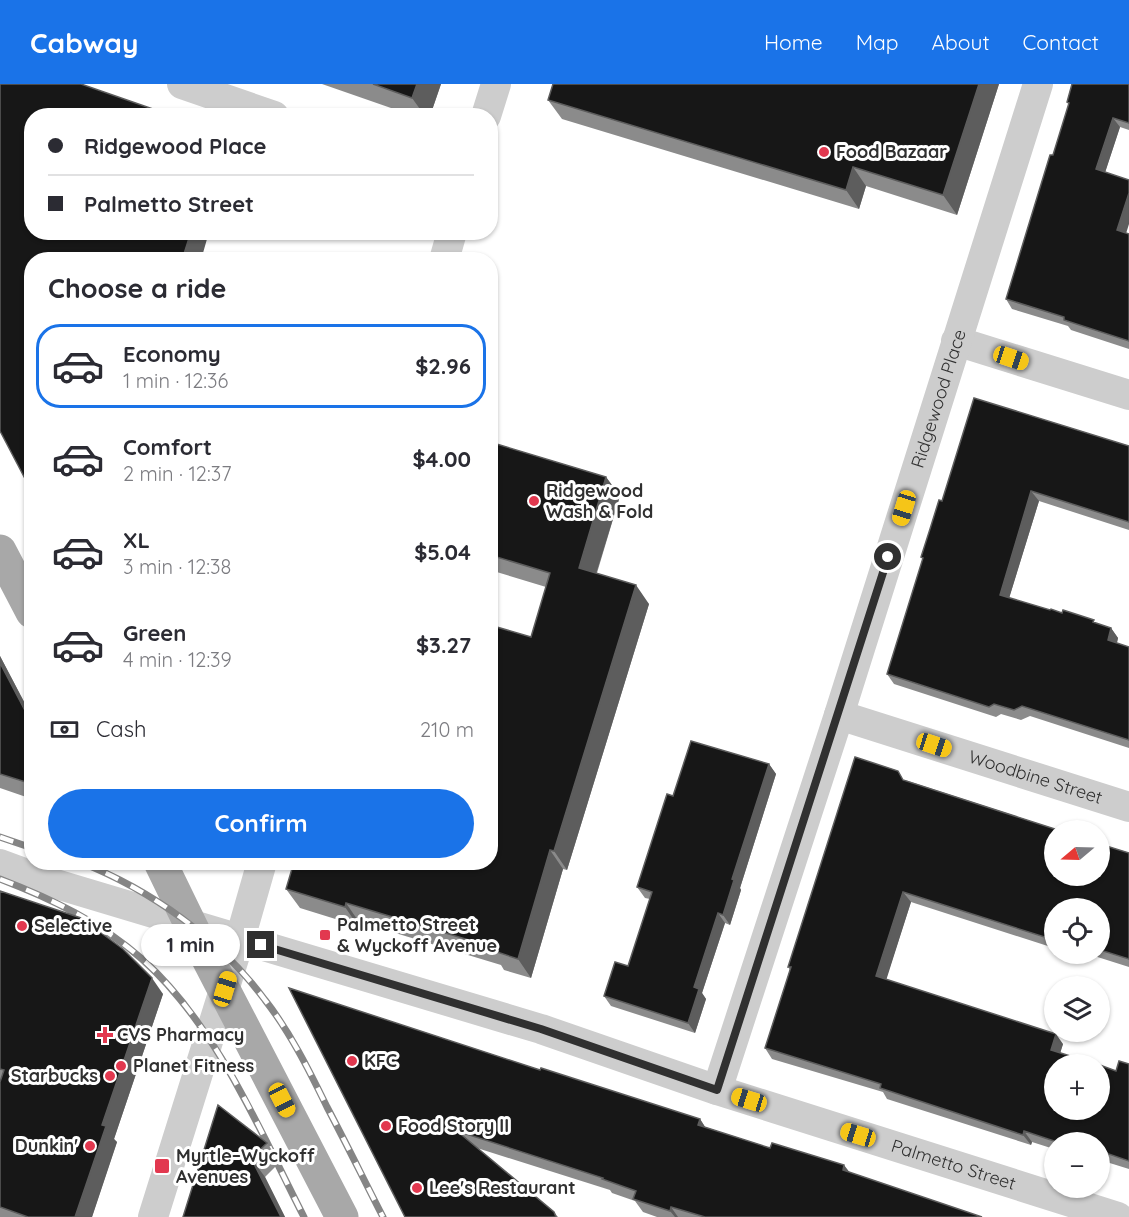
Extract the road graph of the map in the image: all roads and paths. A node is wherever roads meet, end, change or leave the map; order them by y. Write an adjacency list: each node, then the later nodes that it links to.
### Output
1 (182, 84): 4 (street)
2 (496, 84): 5 (street)
3 (1038, 84): 6 (street, Ridgewood Place)
4 (251, 108)
5 (488, 108)
6 (956, 341): 7 (street); 10 (street, Ridgewood Place)
7 (1129, 395)
8 (0, 551): 9 (main road)
9 (24, 597)
10 (839, 715): 11 (street, Woodbine Street); 18 (street, Ridgewood Place)
11 (1129, 807)
12 (0, 864): 15 (street, Palmetto Street)
13 (164, 870): 15 (main road)
14 (260, 870): 16 (street)
15 (190, 923): 16 (street, Palmetto Street); 17 (main road)
16 (240, 939): 17 (street); 18 (street, Palmetto Street)
17 (225, 989): 19 (street); 20 (main road)
18 (717, 1090): 21 (street, Palmetto Street)
19 (153, 1217)
20 (342, 1217)
21 (1118, 1217)

